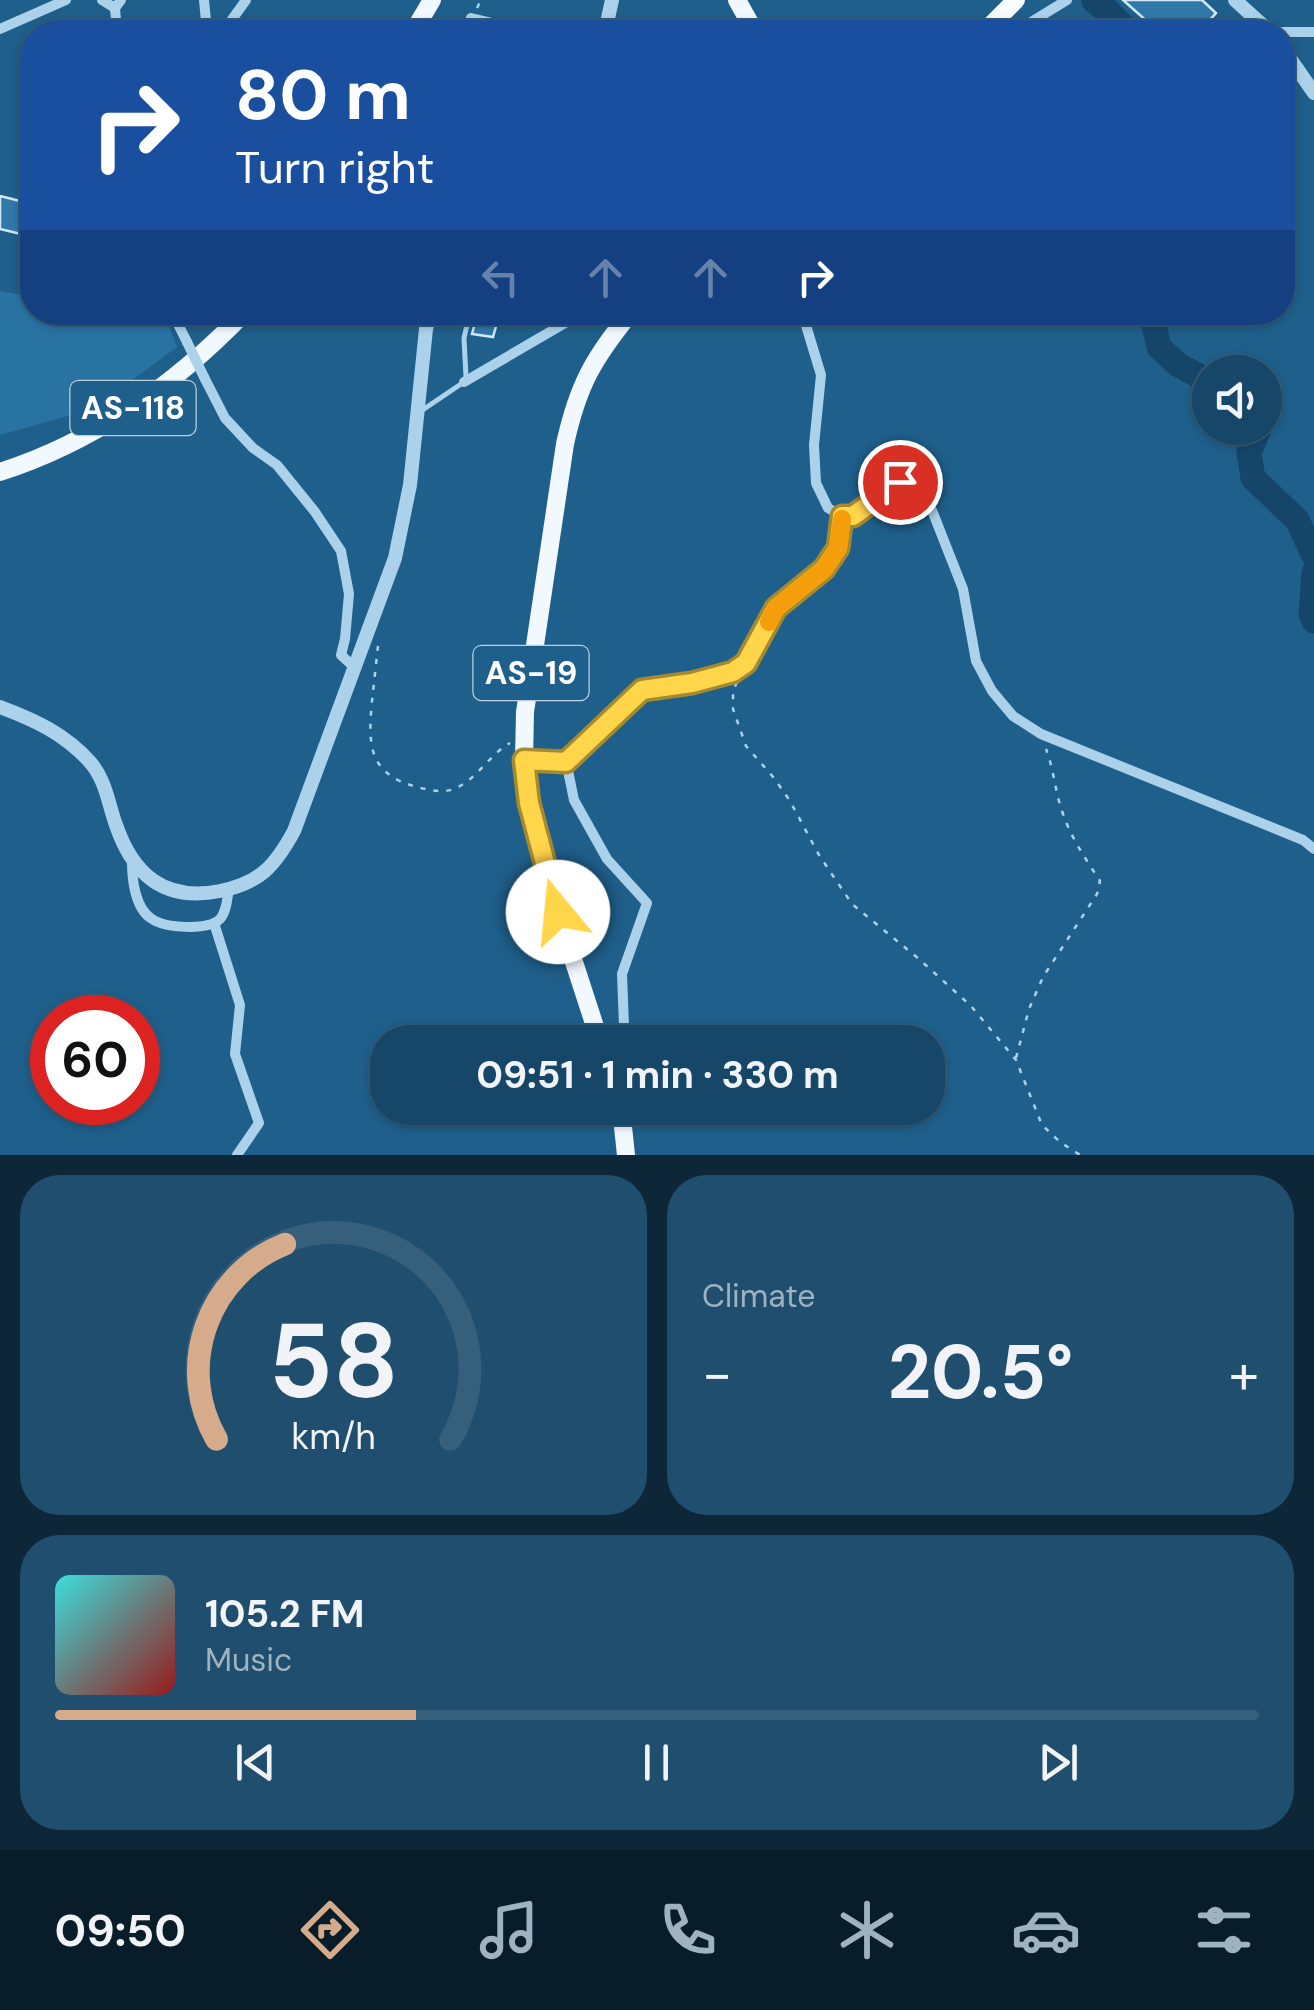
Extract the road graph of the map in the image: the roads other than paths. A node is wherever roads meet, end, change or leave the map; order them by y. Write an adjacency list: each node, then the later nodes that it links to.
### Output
1 (66, 0): 8 (street)
2 (102, 0): 6 (street)
3 (1016, 0): 10 (highway)
4 (1067, 0): 11 (street)
5 (1235, 0): 12 (street)
6 (118, 4)
7 (471, 18): 9 (street)
8 (20, 20)
9 (480, 20)
10 (996, 20)
11 (1034, 20)
12 (1257, 20)
13 (1295, 66): 14 (street)
14 (1314, 93)
15 (178, 325): 26 (street, bridge)
16 (232, 325): 24 (main road, AS-118)
17 (427, 325): 23 (street)
18 (467, 325): 22 (lane)
19 (562, 325): 22 (street)
20 (621, 325): 28 (main road, AS-19)
21 (806, 325): 25 (street)
22 (464, 382): 23 (lane)
23 (416, 415): 26 (street)
24 (0, 472)
25 (842, 516): 29 (street); 30 (street)
26 (354, 667): 32 (street)
27 (0, 707): 31 (street)
28 (524, 760): 29 (street); 34 (main road, AS-19)
29 (566, 762): 35 (street)
30 (1314, 849)
31 (132, 862): 32 (street); 33 (street)
32 (229, 889): 33 (street)
33 (214, 923): 37 (street)
34 (595, 1025)
35 (624, 1025)
36 (623, 1125): 38 (main road)
37 (237, 1155)
38 (626, 1155)

